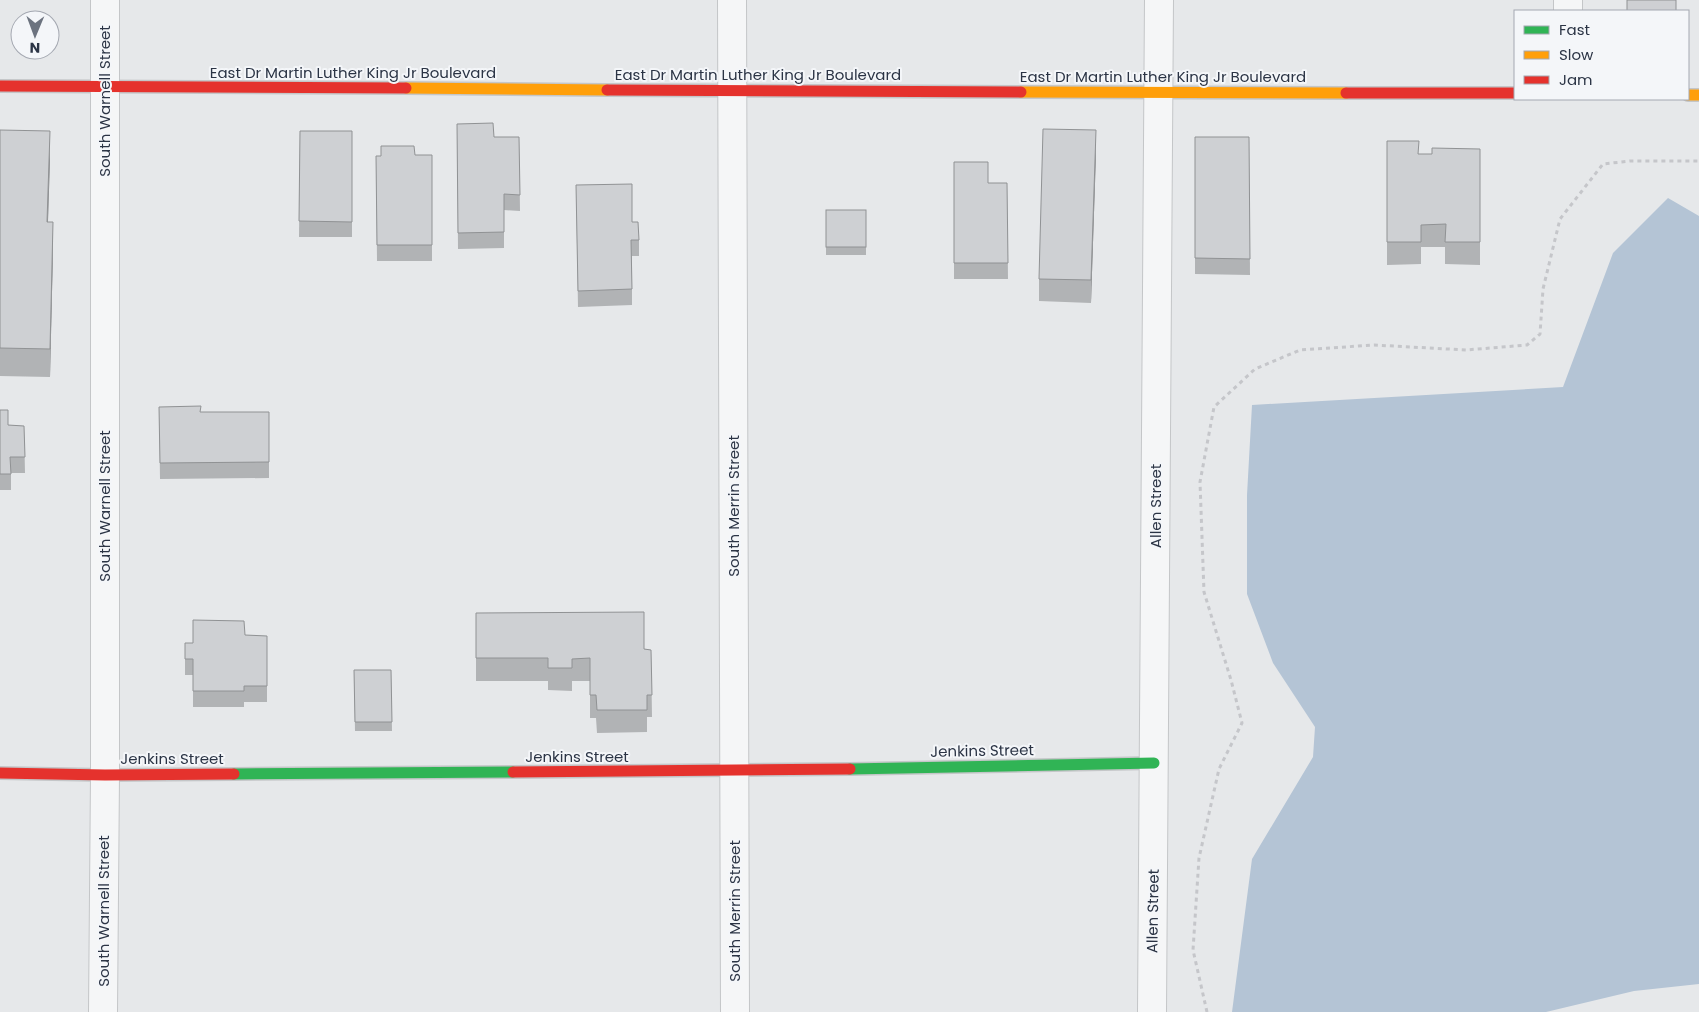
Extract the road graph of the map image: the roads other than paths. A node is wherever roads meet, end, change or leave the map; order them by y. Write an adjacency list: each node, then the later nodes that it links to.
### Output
1 (105, 0): 5 (street, South Warnell Street)
2 (732, 0): 6 (street, South Merrin Street)
3 (1158, 0): 7 (street, Allen Street)
4 (0, 86): 5 (street, East Dr Martin Luther King Jr Boulevard)
5 (105, 86): 6 (street, East Dr Martin Luther King Jr Boulevard); 12 (street, South Warnell Street)
6 (731, 90): 7 (street, East Dr Martin Luther King Jr Boulevard); 10 (street, South Merrin Street)
7 (1157, 93): 8 (street, East Dr Martin Luther King Jr Boulevard); 9 (street, Allen Street)
8 (1514, 93)
9 (1154, 763): 10 (street, Jenkins Street); 15 (street, Allen Street)
10 (736, 771): 12 (street, Jenkins Street); 14 (street, South Merrin Street)
11 (0, 773): 12 (street, Jenkins Street)
12 (105, 775): 13 (street, South Warnell Street)
13 (103, 1012)
14 (736, 1012)
15 (1152, 1012)

